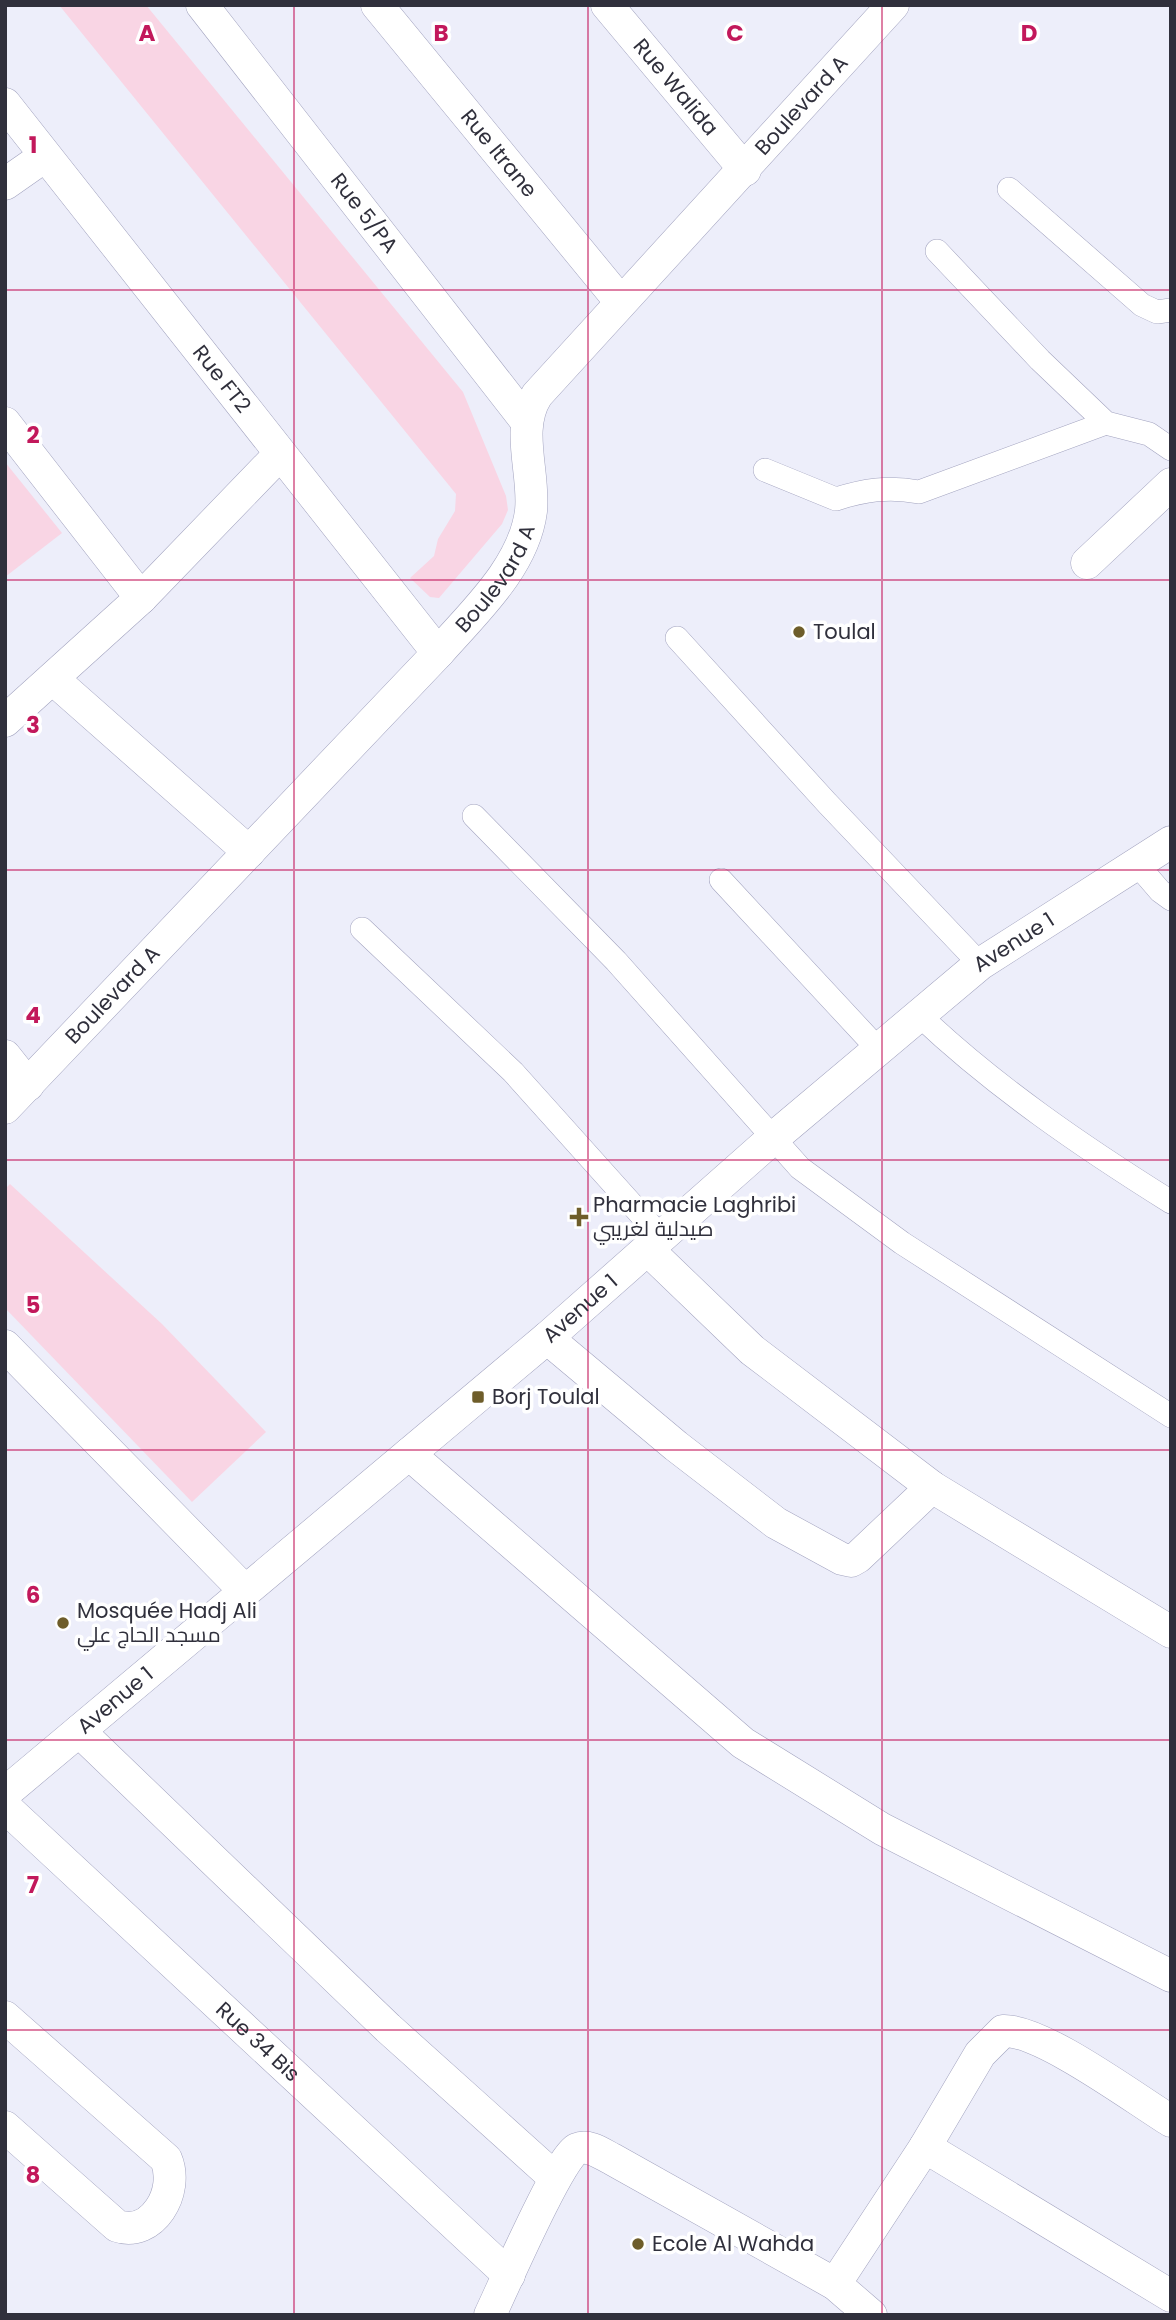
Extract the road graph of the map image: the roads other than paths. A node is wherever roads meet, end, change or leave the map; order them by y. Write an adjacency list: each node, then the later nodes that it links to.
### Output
1 (202, 5): 13 (street, Rue 5/PA)
2 (377, 5): 11 (street, Rue Itrane)
3 (607, 5): 7 (street, Rue Walida)
4 (878, 11): 7 (street, Boulevard A)
5 (5, 104): 6 (street, Rue FT2)
6 (45, 156): 8 (street); 17 (street, Rue FT2)
7 (745, 170): 11 (street, Boulevard A)
8 (5, 184)
9 (1009, 189): 12 (street)
10 (937, 251): 15 (street)
11 (621, 301): 13 (street, Boulevard A)
12 (1171, 310)
13 (527, 422): 23 (street, Boulevard A)
14 (5, 423): 21 (street)
15 (1106, 423): 16 (street); 18 (street)
16 (1171, 449)
17 (280, 454): 21 (street); 23 (street, Rue FT2)
18 (765, 470)
19 (1171, 484): 20 (street)
20 (1087, 563)
21 (141, 598): 24 (street)
22 (677, 638): 33 (street)
23 (438, 653): 28 (street, Boulevard A)
24 (53, 679): 25 (street); 28 (street)
25 (5, 721)
26 (474, 816): 39 (street)
27 (1171, 842): 29 (street, Avenue 1)
28 (249, 852): 37 (street, Boulevard A)
29 (1135, 862): 31 (street); 33 (street, Avenue 1)
30 (721, 880): 35 (street)
31 (1171, 899)
32 (362, 929): 41 (street)
33 (980, 964): 34 (street, Avenue 1)
34 (919, 1015): 35 (street, Avenue 1); 40 (street)
35 (878, 1049): 39 (street, Avenue 1)
36 (5, 1056): 37 (street)
37 (28, 1085): 38 (street, Boulevard A)
38 (5, 1108)
39 (772, 1139): 41 (street, Avenue 1); 44 (street)
40 (1171, 1202)
41 (655, 1244): 42 (street, Avenue 1); 46 (street)
42 (547, 1338): 45 (street, Avenue 1); 46 (street)
43 (5, 1346): 47 (street)
44 (1171, 1416)
45 (408, 1454): 47 (street, Avenue 1); 52 (street)
46 (932, 1487): 48 (street)
47 (245, 1591): 49 (street, Avenue 1)
48 (1171, 1632)
49 (79, 1731): 50 (street, Avenue 1); 57 (street)
50 (11, 1779)
51 (5, 1807): 58 (street, Rue 34 Bis)
52 (1171, 1976)
53 (5, 2017): 55 (street)
54 (1171, 2121): 56 (street)
55 (5, 2127)
56 (925, 2147): 59 (street); 60 (street)
57 (555, 2179): 58 (street); 59 (street)
58 (509, 2275): 61 (street)
59 (835, 2284): 62 (street)
60 (1171, 2296)
61 (490, 2315)
62 (871, 2315)

